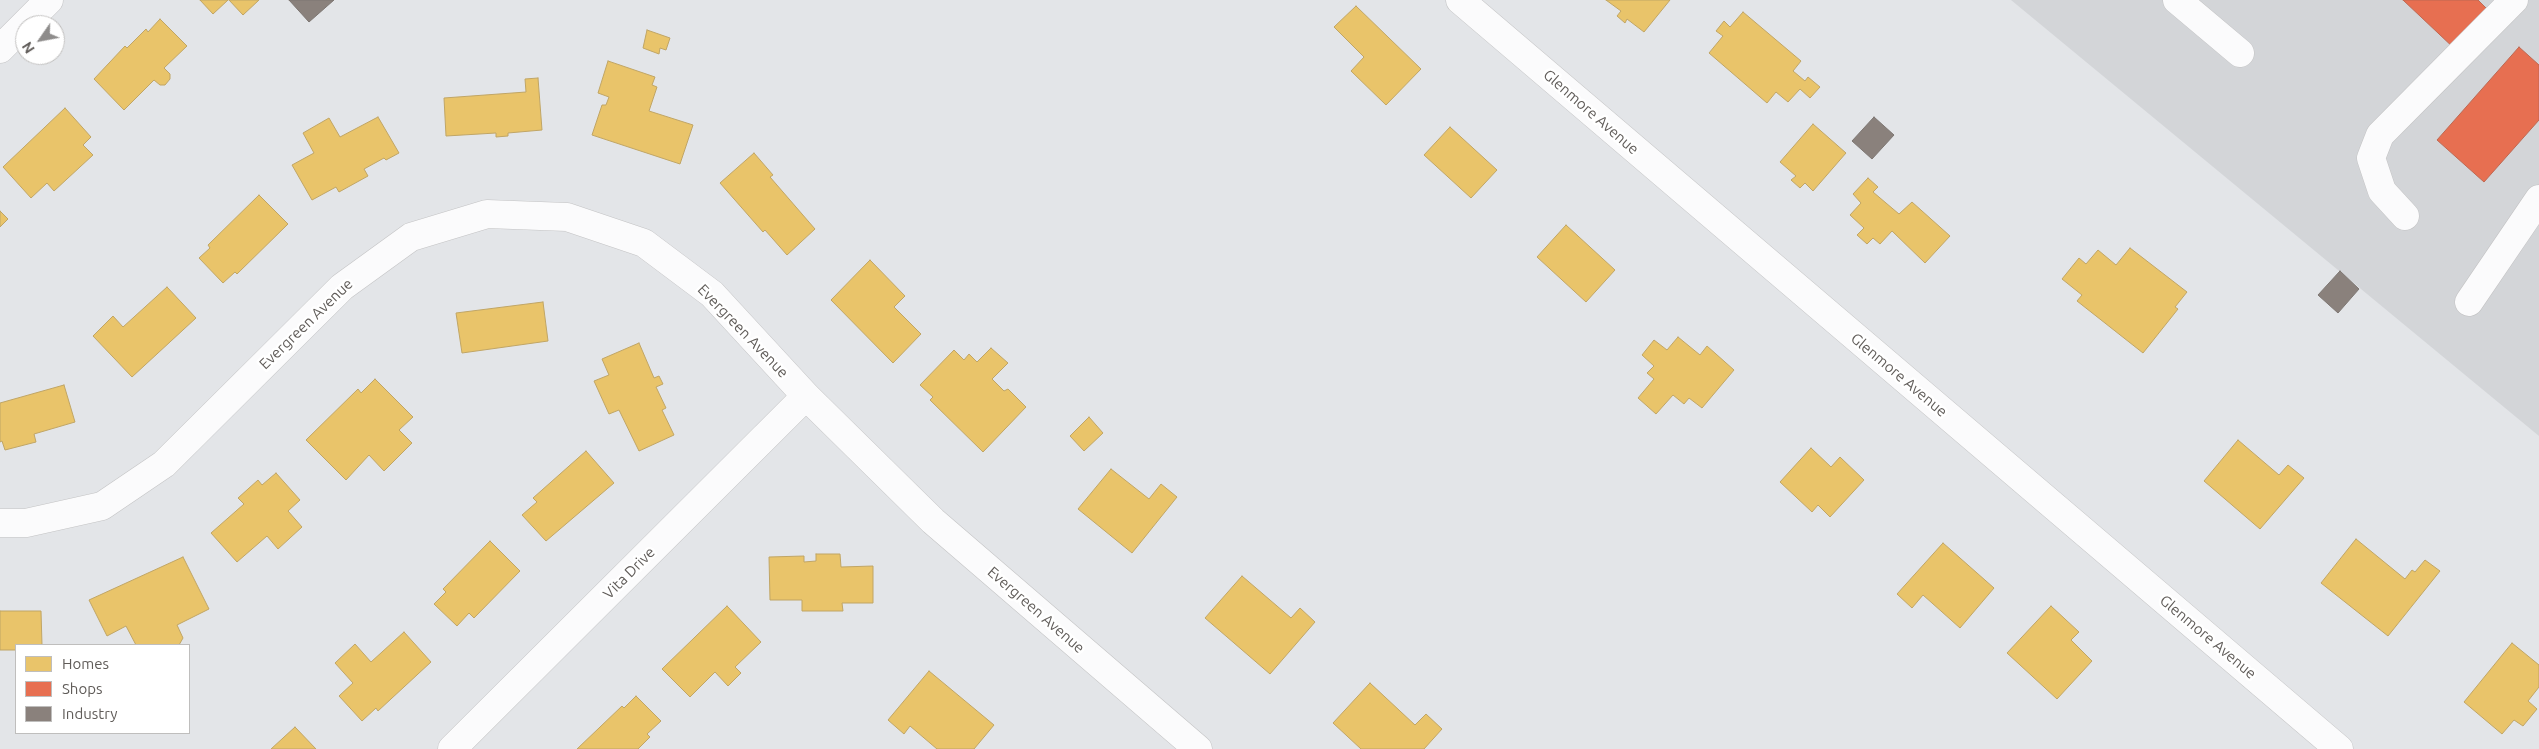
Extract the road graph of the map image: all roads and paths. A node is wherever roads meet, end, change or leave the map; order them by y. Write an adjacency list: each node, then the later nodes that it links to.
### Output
1 (49, 0): 5 (street)
2 (1460, 0): 14 (street, Glenmore Avenue)
3 (2177, 0): 6 (street)
4 (2514, 0): 8 (street)
5 (0, 49)
6 (2240, 53)
7 (2539, 199): 9 (street)
8 (2405, 216)
9 (2469, 302)
10 (806, 396): 11 (street, Evergreen Avenue); 12 (street, Vita Drive); 13 (street, Evergreen Avenue)
11 (0, 523)
12 (452, 749)
13 (1198, 749)
14 (2339, 749)

